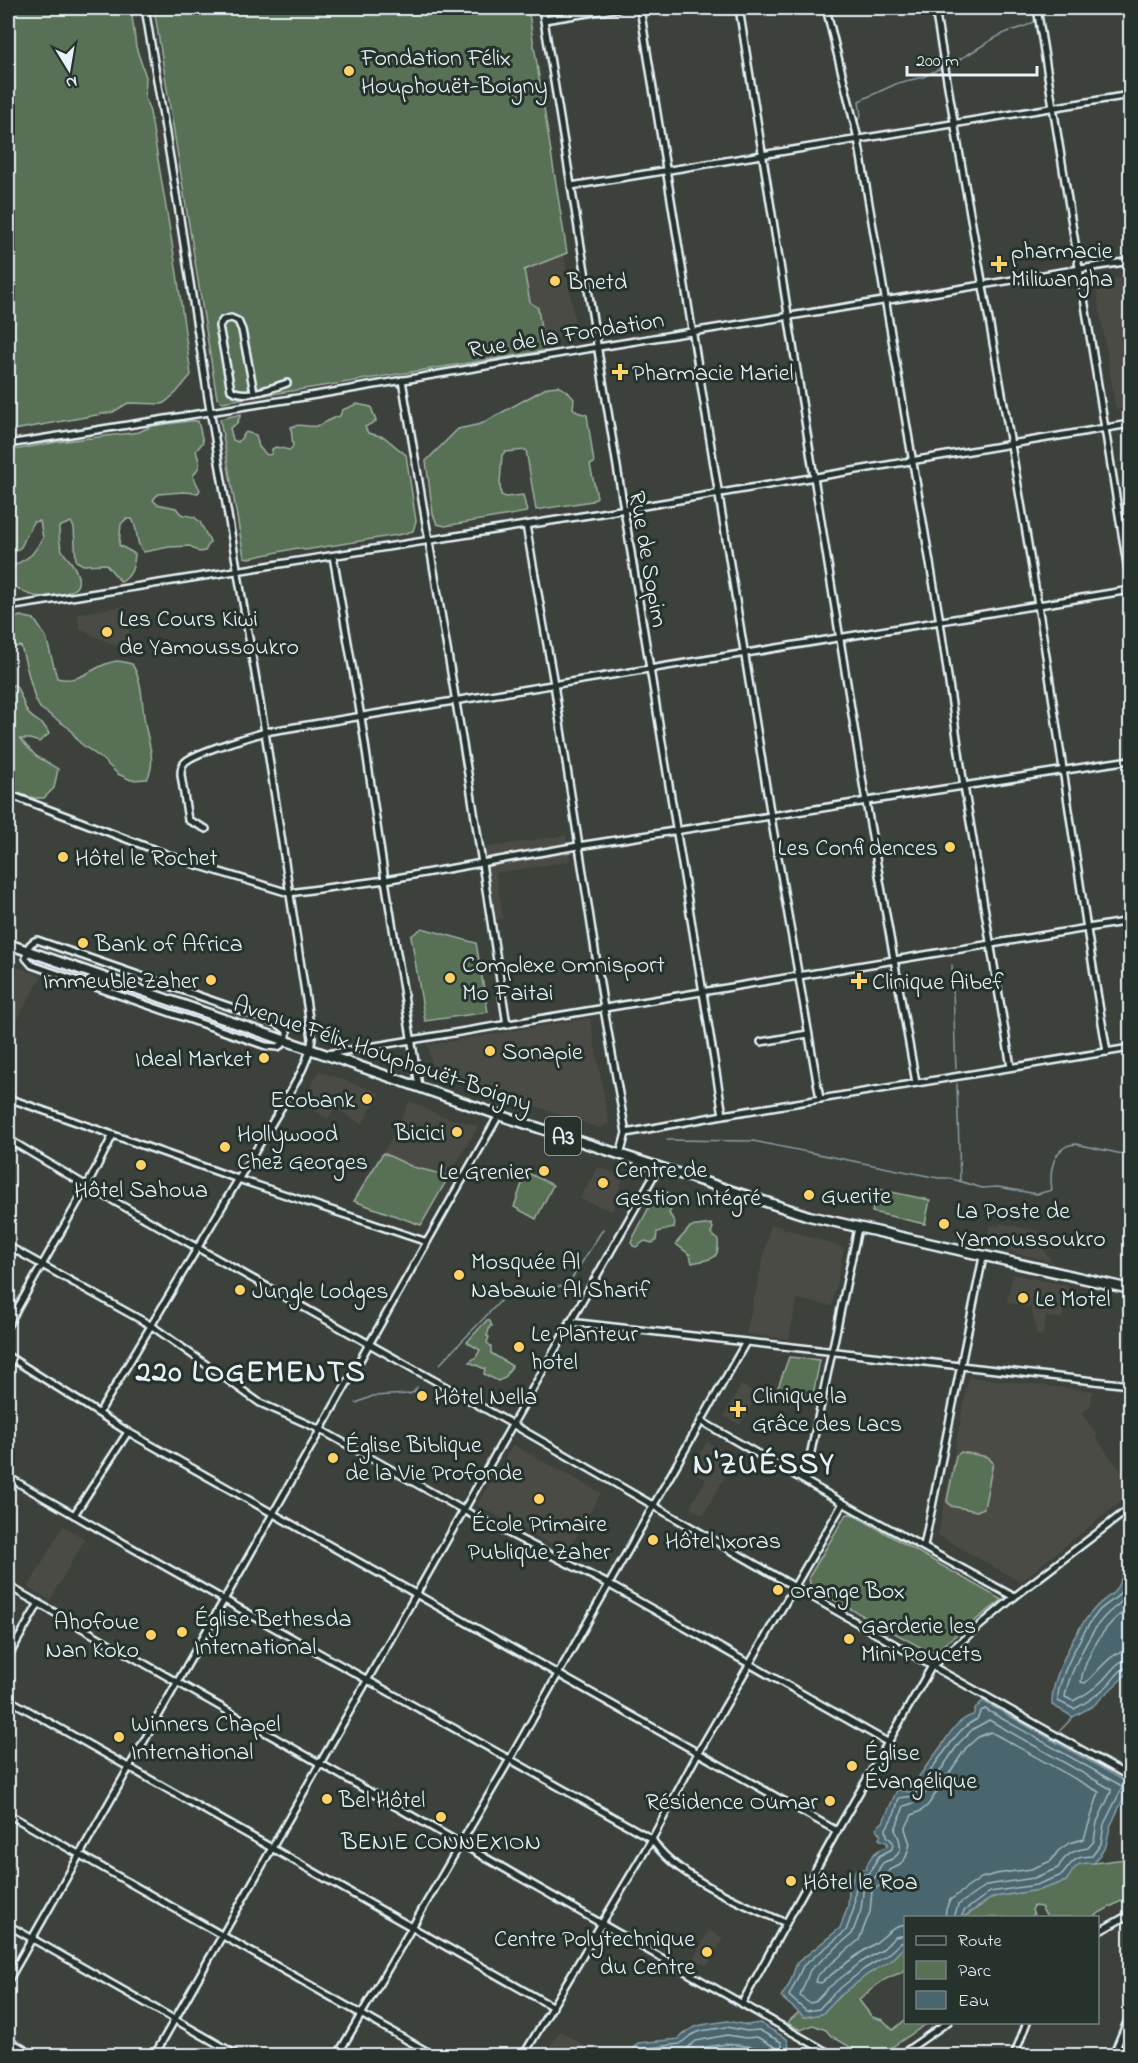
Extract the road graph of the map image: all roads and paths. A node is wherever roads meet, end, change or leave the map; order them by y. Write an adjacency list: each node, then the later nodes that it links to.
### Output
1 (145, 8): 27 (street)
2 (542, 8): 9 (street, Rue de Sopim)
3 (620, 8): 9 (street)
4 (640, 8): 15 (street)
5 (739, 8): 14 (street)
6 (826, 8): 13 (street)
7 (935, 8): 12 (street)
8 (1036, 8): 11 (street)
9 (544, 20): 16 (street, Rue de Sopim)
10 (1131, 95): 11 (street)
11 (1053, 107): 12 (street); 18 (street)
12 (954, 124): 13 (street); 19 (street)
13 (858, 139): 14 (street); 20 (street)
14 (762, 155): 15 (street); 21 (street)
15 (667, 170): 16 (street); 22 (street)
16 (571, 186): 23 (street, Rue de Sopim)
17 (1131, 261): 18 (street, Rue de la Fondation)
18 (1079, 269): 19 (street, Rue de la Fondation); 29 (street)
19 (984, 284): 20 (street, Rue de la Fondation); 31 (street)
20 (886, 301): 21 (street, Rue de la Fondation); 32 (street)
21 (789, 316): 22 (street, Rue de la Fondation); 33 (street)
22 (693, 332): 23 (street, Rue de la Fondation); 34 (street)
23 (596, 347): 24 (street, Rue de la Fondation); 35 (street, Rue de Sopim)
24 (402, 380): 27 (street, Rue de la Fondation); 37 (street)
25 (287, 384): 26 (street)
26 (254, 392): 26 (street)
27 (210, 411): 30 (street, Rue de la Fondation); 39 (street)
28 (1131, 424): 29 (street)
29 (1105, 428): 31 (street); 40 (street)
30 (8, 444)
31 (1012, 444): 32 (street); 42 (street)
32 (913, 461): 33 (street); 44 (street)
33 (814, 477): 34 (street); 45 (street)
34 (719, 492): 35 (street); 46 (street)
35 (622, 509): 36 (street); 47 (street, Rue de Sopim)
36 (526, 525): 37 (street); 48 (street)
37 (430, 540): 38 (street); 49 (street)
38 (333, 556): 39 (street); 50 (street)
39 (237, 569): 43 (street); 51 (street)
40 (1131, 583)
41 (1131, 590): 42 (street)
42 (1038, 605): 44 (street); 53 (street)
43 (8, 607)
44 (940, 622): 45 (street); 54 (street)
45 (840, 639): 46 (street); 56 (street)
46 (746, 654): 47 (street); 57 (street)
47 (650, 670): 48 (street); 59 (street, Rue de Sopim)
48 (554, 684): 49 (street); 60 (street)
49 (456, 701): 50 (street); 61 (street)
50 (361, 717): 51 (street); 62 (street)
51 (265, 732): 58 (street); 63 (street)
52 (1131, 760): 53 (street)
53 (1064, 770): 54 (street); 65 (street)
54 (964, 786): 56 (street); 67 (street)
55 (8, 794): 63 (street)
56 (866, 802): 57 (street); 69 (street)
57 (771, 817): 59 (street); 70 (street)
58 (206, 829)
59 (676, 832): 60 (street); 71 (street, Rue de Sopim)
60 (578, 846): 61 (street); 72 (street)
61 (481, 863): 62 (street); 73 (street)
62 (385, 880): 63 (street); 76 (street)
63 (289, 893): 79 (street)
64 (1131, 921): 65 (street)
65 (1085, 929): 67 (street); 80 (street)
66 (8, 944): 68 (highway, Avenue Félix Houphouët-Boigny / A3)
67 (990, 945): 69 (street); 82 (street)
68 (26, 950): 75 (highway, Avenue Félix Houphouët-Boigny / A3); 75 (street)
69 (895, 960): 70 (street); 83 (street)
70 (799, 976): 71 (street); 74 (street)
71 (702, 992): 72 (street); 88 (street, Rue de Sopim)
72 (603, 1009): 73 (street); 89 (street)
73 (507, 1024): 76 (street)
74 (808, 1034): 77 (street); 86 (street)
75 (287, 1041): 79 (highway, Avenue Félix Houphouët-Boigny / A3)
76 (410, 1041): 81 (street); 84 (street)
77 (761, 1042)
78 (1131, 1048): 80 (street)
79 (311, 1050): 81 (highway, Avenue Félix Houphouët-Boigny / A3); 94 (street)
80 (1107, 1052): 82 (street)
81 (327, 1054): 84 (highway, Avenue Félix Houphouët-Boigny / A3)
82 (1011, 1067): 83 (street)
83 (916, 1083): 86 (street)
84 (419, 1086): 87 (highway, Avenue Félix Houphouët-Boigny / A3)
85 (8, 1098): 90 (street)
86 (820, 1099): 88 (street)
87 (500, 1114): 92 (highway, Avenue Félix Houphouët-Boigny / A3); 97 (street)
88 (723, 1115): 89 (street)
89 (626, 1133): 92 (street)
90 (113, 1135): 94 (street); 95 (street)
91 (8, 1139): 95 (street)
92 (620, 1155): 93 (highway, Avenue Félix Houphouët-Boigny / A3)
93 (658, 1168): 96 (highway, Avenue Félix Houphouët-Boigny / A3); 103 (street)
94 (238, 1179): 97 (street); 99 (street)
95 (87, 1186): 99 (street); 101 (street)
96 (858, 1228): 100 (highway, Avenue Félix Houphouët-Boigny / A3); 108 (street)
97 (427, 1242): 107 (street)
98 (8, 1246): 101 (street)
99 (197, 1247): 105 (street); 107 (street)
100 (982, 1257): 102 (highway, Avenue Félix Houphouët-Boigny / A3); 110 (street)
101 (42, 1264): 104 (street); 105 (street)
102 (1131, 1289)
103 (569, 1322): 106 (street); 114 (street)
104 (8, 1325)
105 (152, 1326): 112 (street); 115 (street)
106 (746, 1342): 108 (street); 113 (street)
107 (370, 1346): 114 (street); 115 (street)
108 (832, 1352): 110 (street); 118 (street)
109 (8, 1356): 112 (street)
110 (961, 1366): 111 (street); 125 (street)
111 (1131, 1385)
112 (99, 1413): 116 (street)
113 (701, 1421): 118 (street); 120 (street)
114 (512, 1424): 120 (street); 122 (street)
115 (321, 1430): 122 (street); 123 (street)
116 (128, 1431): 123 (street); 124 (street)
117 (8, 1477): 124 (street)
118 (805, 1480): 119 (street)
119 (843, 1503): 125 (street); 128 (street)
120 (652, 1505): 126 (street); 128 (street)
121 (1131, 1508): 130 (street)
122 (463, 1510): 126 (street); 129 (street)
123 (272, 1514): 129 (street); 131 (street)
124 (74, 1515): 131 (street)
125 (924, 1546): 130 (street)
126 (608, 1584): 134 (street); 136 (street)
127 (8, 1586): 132 (street)
128 (796, 1586): 134 (street); 135 (street)
129 (416, 1595): 136 (street); 137 (street)
130 (1014, 1597): 135 (street)
131 (224, 1601): 137 (street); 138 (street)
132 (39, 1603): 133 (street); 138 (street)
133 (8, 1657)
134 (750, 1665): 140 (street); 141 (street)
135 (932, 1666): 140 (street); 145 (street)
136 (557, 1674): 141 (street); 142 (street)
137 (368, 1679): 142 (street); 143 (street)
138 (176, 1683): 143 (street); 144 (street)
139 (8, 1699): 144 (street)
140 (889, 1743): 147 (street)
141 (698, 1753): 147 (street); 148 (street)
142 (510, 1759): 148 (street); 149 (street)
143 (320, 1763): 149 (street); 150 (street)
144 (128, 1767): 150 (street); 151 (street)
145 (1131, 1777)
146 (8, 1814): 151 (street)
147 (837, 1831): 154 (street)
148 (652, 1839): 153 (street); 154 (street)
149 (461, 1843): 153 (street); 156 (street)
150 (271, 1848): 156 (street); 158 (street)
151 (79, 1853): 158 (street); 159 (street)
152 (1131, 1914): 157 (street)
153 (602, 1923): 161 (street); 162 (street)
154 (786, 1923): 161 (street)
155 (8, 1925): 159 (street)
156 (412, 1928): 162 (street); 163 (street)
157 (1099, 1931)
158 (223, 1935): 163 (street); 165 (street)
159 (32, 1939): 160 (street); 165 (street)
160 (8, 1981)
161 (742, 2003): 176 (street)
162 (552, 2007): 175 (street)
163 (361, 2014): 173 (street); 174 (street)
164 (1131, 2015): 180 (street)
165 (174, 2020): 171 (street); 172 (street)
166 (945, 2024): 169 (street)
167 (1026, 2024): 179 (street)
168 (8, 2040): 170 (street)
169 (906, 2050): 177 (street); 178 (street)
170 (35, 2055)
171 (154, 2055)
172 (239, 2055)
173 (337, 2055)
174 (435, 2055)
175 (523, 2055)
176 (834, 2055)
177 (899, 2055)
178 (912, 2055)
179 (1014, 2055)
180 (1113, 2055)

